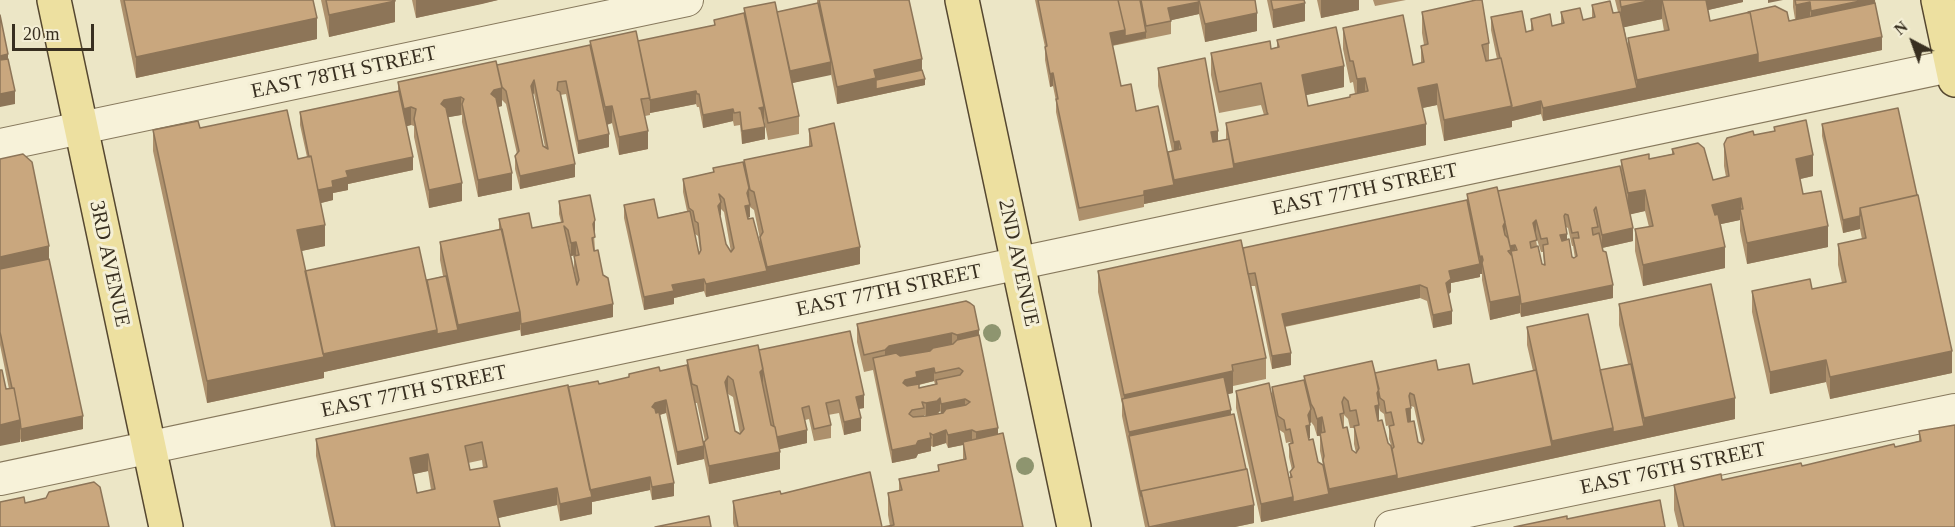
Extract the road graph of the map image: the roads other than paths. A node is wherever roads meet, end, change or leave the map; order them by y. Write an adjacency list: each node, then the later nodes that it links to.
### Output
1 (54, 0): 6 (main road, 3RD AVENUE)
2 (687, 0): 6 (street, EAST 78TH STREET)
3 (962, 0): 8 (main road, 2ND AVENUE)
4 (1938, 0): 5 (main road)
5 (1954, 70): 8 (street, EAST 77TH STREET)
6 (80, 129): 7 (street, EAST 78TH STREET); 10 (main road, 3RD AVENUE)
7 (0, 146)
8 (1018, 264): 10 (street, EAST 77TH STREET); 13 (main road, 2ND AVENUE)
9 (1955, 410): 14 (street, EAST 76TH STREET)
10 (148, 448): 11 (street, EAST 77TH STREET); 12 (main road, 3RD AVENUE)
11 (0, 479)
12 (166, 527)
13 (1074, 527)
14 (1391, 527)

